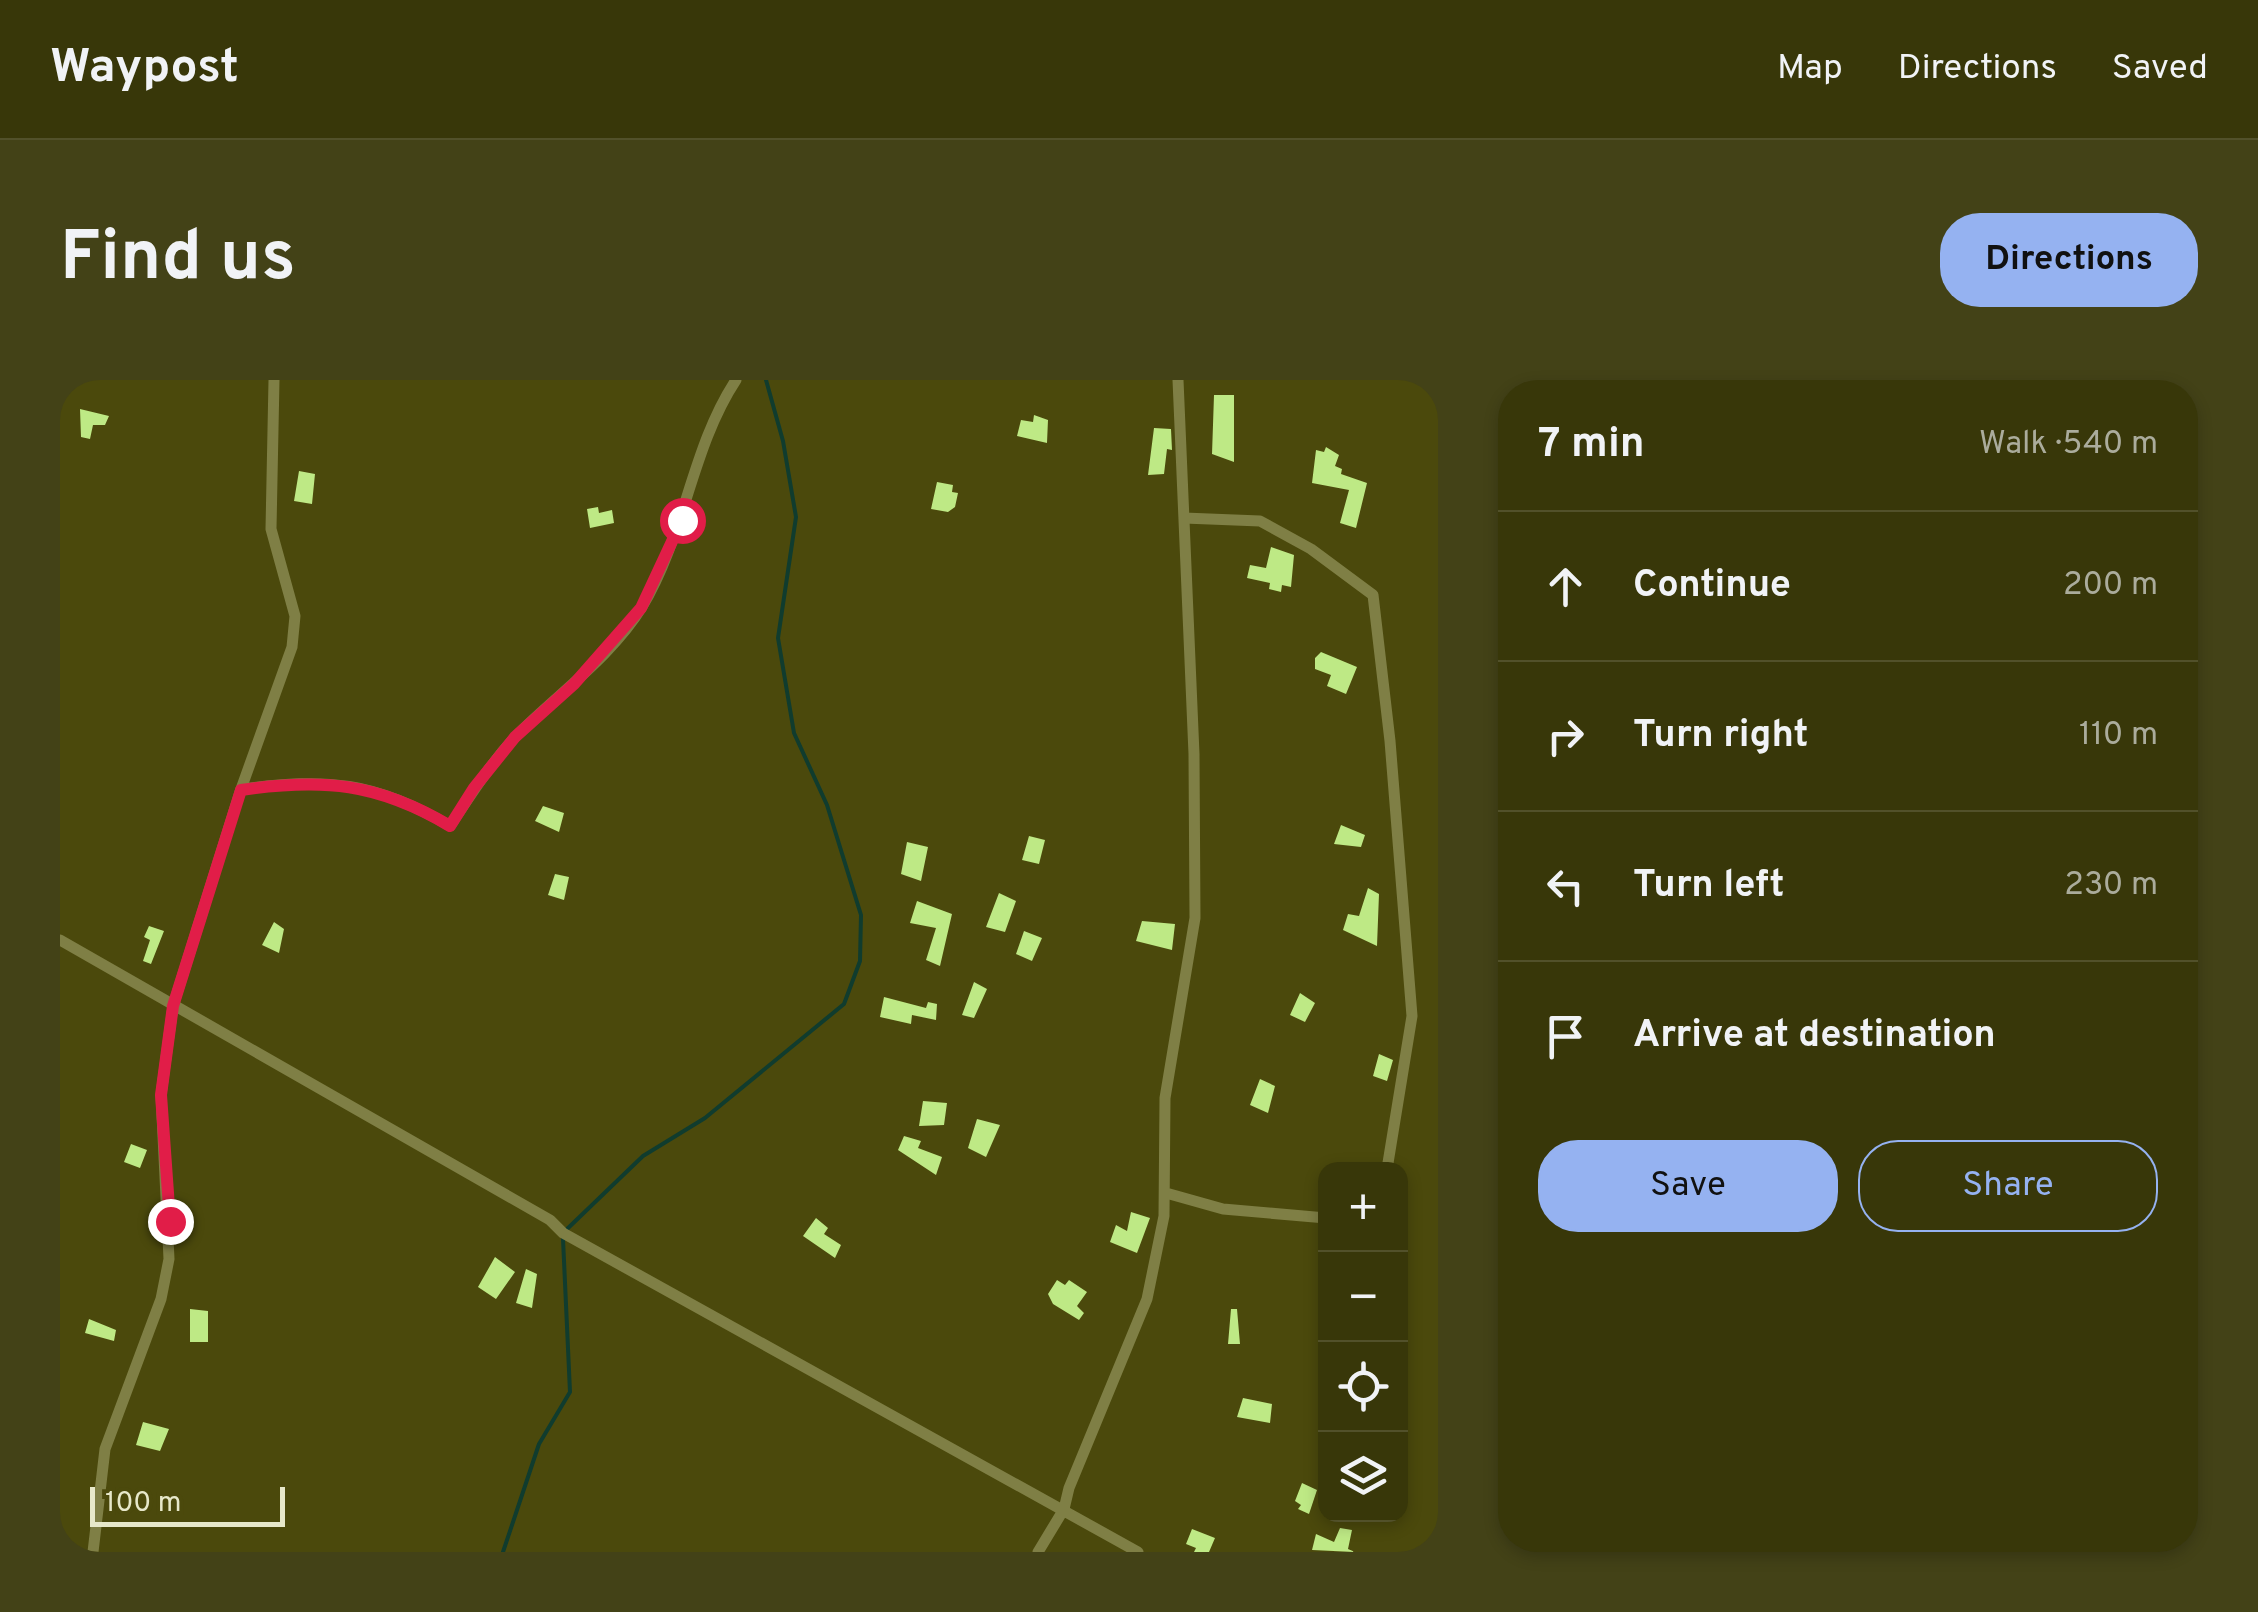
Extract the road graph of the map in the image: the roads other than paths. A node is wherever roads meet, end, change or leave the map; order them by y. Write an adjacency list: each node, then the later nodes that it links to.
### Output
1 (274, 380): 5 (street)
2 (736, 380): 5 (street)
3 (1178, 380): 4 (street)
4 (1184, 518): 8 (street); 9 (street)
5 (241, 790): 7 (street)
6 (60, 940): 7 (street)
7 (173, 1006): 11 (street); 13 (street)
8 (1387, 1162)
9 (1166, 1193): 10 (street); 11 (street)
10 (1318, 1217)
11 (1064, 1509): 12 (street); 14 (street)
12 (1133, 1551)
13 (93, 1552)
14 (1038, 1552)

